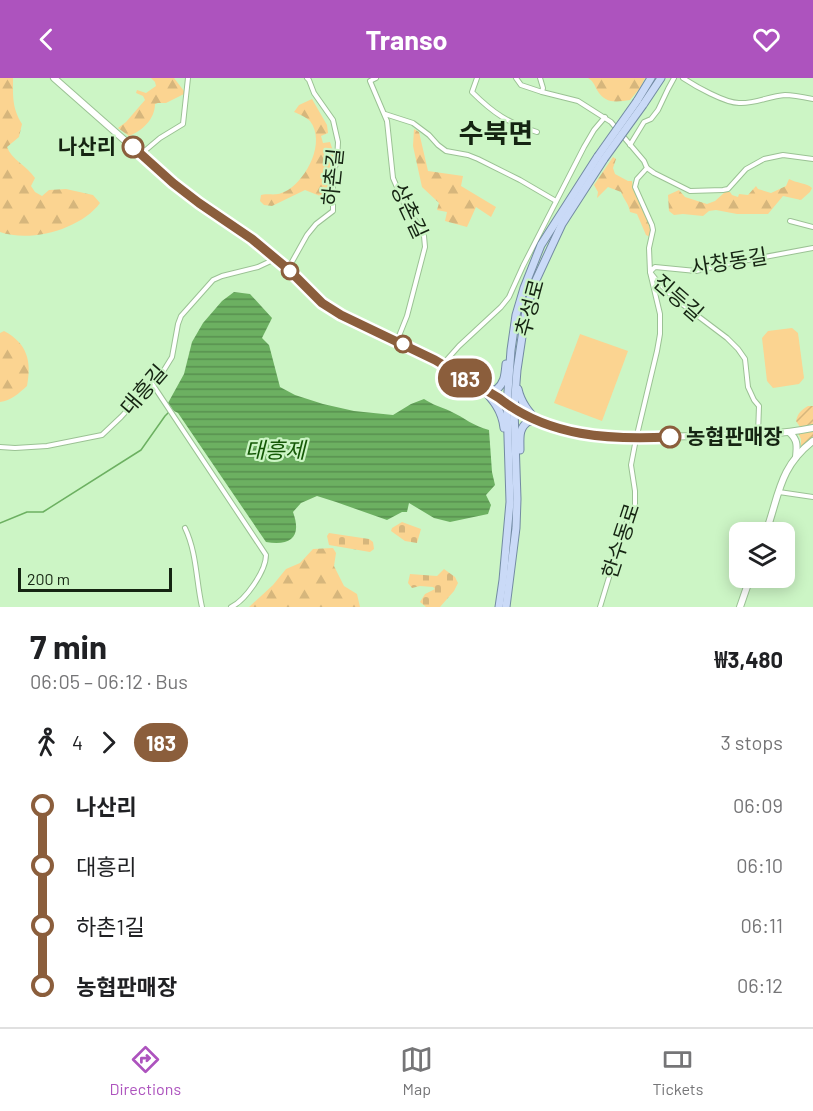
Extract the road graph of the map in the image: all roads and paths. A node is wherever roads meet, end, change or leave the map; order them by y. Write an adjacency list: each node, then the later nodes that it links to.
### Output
1 (54, 78): 20 (street)
2 (188, 78): 20 (street)
3 (307, 78): 29 (street, 하촌길)
4 (376, 78): 12 (street, 상촌길)
5 (477, 78): 18 (street)
6 (516, 78): 13 (street)
7 (540, 78): 13 (street)
8 (651, 78): 15 (main road, 추성로)
9 (661, 78): 15 (main road, 추성로)
10 (674, 78): 19 (street)
11 (683, 78): 14 (street)
12 (368, 79): 16 (street, 상촌길)
13 (542, 92): 17 (street)
14 (813, 99)
15 (640, 103): 21 (main road, 추성로, bridge)
16 (385, 113): 24 (street); 32 (street, 상촌길)
17 (605, 117): 19 (street); 24 (street)
18 (537, 132)
19 (630, 144): 23 (street)
20 (141, 154): 28 (street)
21 (601, 158): 31 (main road, 추성로); 34 (main road, 추성로)
22 (813, 159): 23 (street)
23 (647, 168): 30 (street)
24 (556, 201): 33 (street)
25 (790, 221): 26 (street)
26 (813, 227)
27 (813, 248): 30 (street, 사창동길)
28 (276, 259): 29 (street); 35 (street, 대흥길)
29 (288, 269): 32 (street)
30 (650, 272): 41 (street, 진등길); 42 (street, 진등길)
31 (516, 315): 36 (main road); 37 (main road, 추성로)
32 (397, 341): 33 (street)
33 (443, 364): 36 (street)
34 (516, 377): 37 (main road, 추성로); 38 (main road)
35 (151, 382): 44 (street, 대흥길); 54 (street)
36 (481, 387): 37 (street); 48 (main road)
37 (511, 407): 38 (street); 48 (main road, 추성로); 51 (main road, 추성로)
38 (538, 422): 42 (street); 51 (main road)
39 (813, 428): 40 (street)
40 (790, 433): 41 (street); 45 (street)
41 (758, 435): 42 (street)
42 (636, 439): 57 (street, 한수동로)
43 (813, 441): 45 (street)
44 (0, 447)
45 (795, 457): 46 (street)
46 (779, 492): 47 (street); 49 (street)
47 (813, 497)
48 (509, 508): 55 (main road, 추성로)
49 (769, 522)
50 (185, 528): 53 (street)
51 (516, 528): 56 (main road, 추성로)
52 (747, 588): 58 (street)
53 (202, 607)
54 (231, 607)
55 (499, 607)
56 (506, 607)
57 (600, 607)
58 (740, 607)

